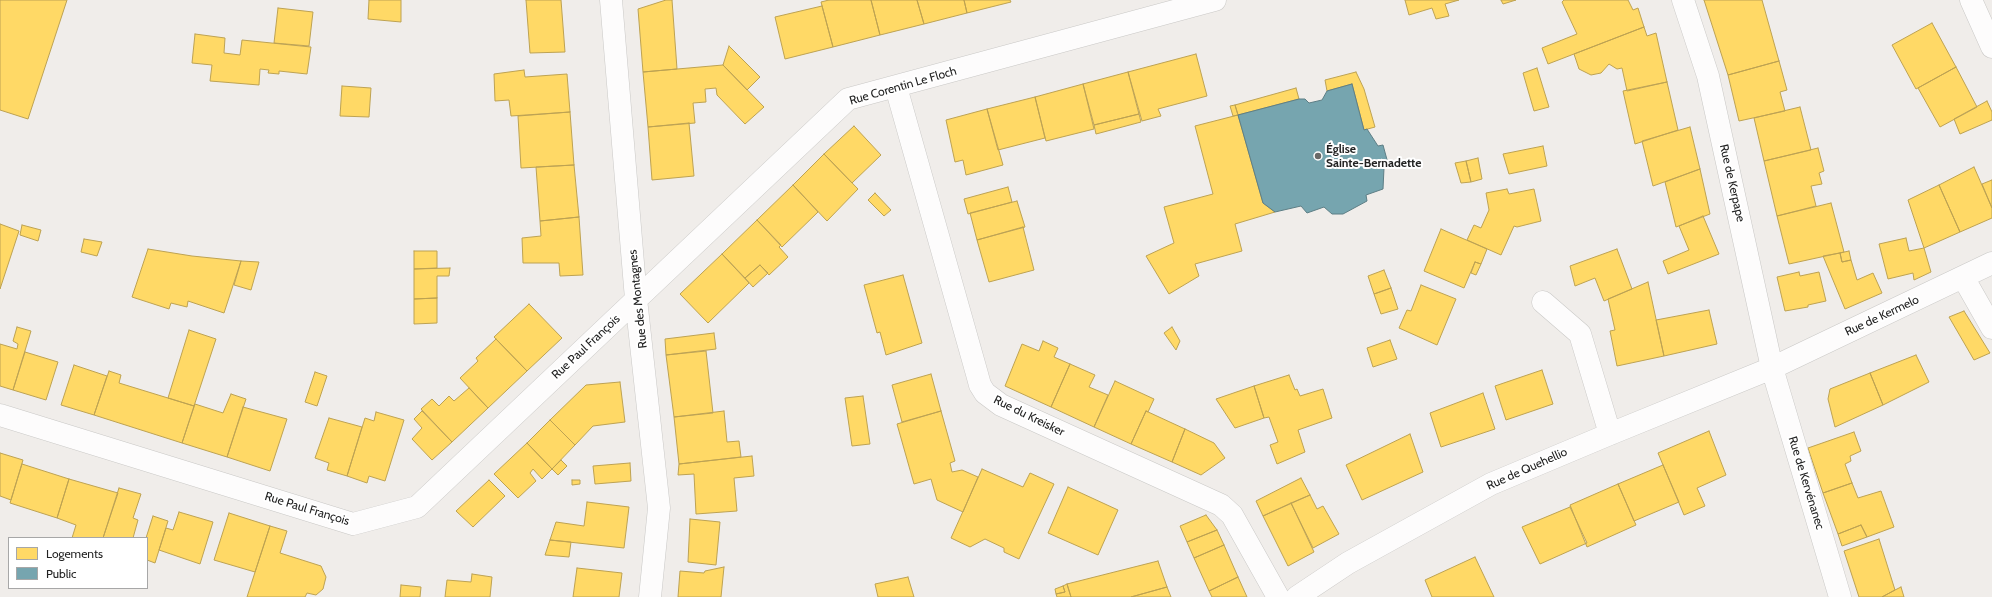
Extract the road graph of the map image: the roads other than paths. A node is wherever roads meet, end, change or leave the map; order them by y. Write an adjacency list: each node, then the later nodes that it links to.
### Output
1 (611, 0): 9 (street, Rue des Montagnes)
2 (1215, 0): 6 (street, Rue Corentin Le Floch)
3 (1683, 0): 12 (street, Rue de Kerpape)
4 (1971, 0): 5 (street)
5 (1992, 47)
6 (896, 87): 9 (street, Rue Corentin Le Floch); 16 (street, Rue du Kreisker)
7 (1992, 263): 8 (street, Rue de Kermelo)
8 (1963, 277): 11 (street); 12 (street, Rue de Kermelo)
9 (636, 299): 13 (street, Rue Paul François); 15 (street, Rue des Montagnes)
10 (1543, 302): 14 (street)
11 (1992, 328)
12 (1772, 368): 14 (street, Rue de Quehellio); 18 (street, Rue de Kervénanec)
13 (0, 415)
14 (1610, 434): 17 (street, Rue de Quehellio)
15 (650, 597)
16 (1278, 597)
17 (1297, 597)
18 (1840, 597)

